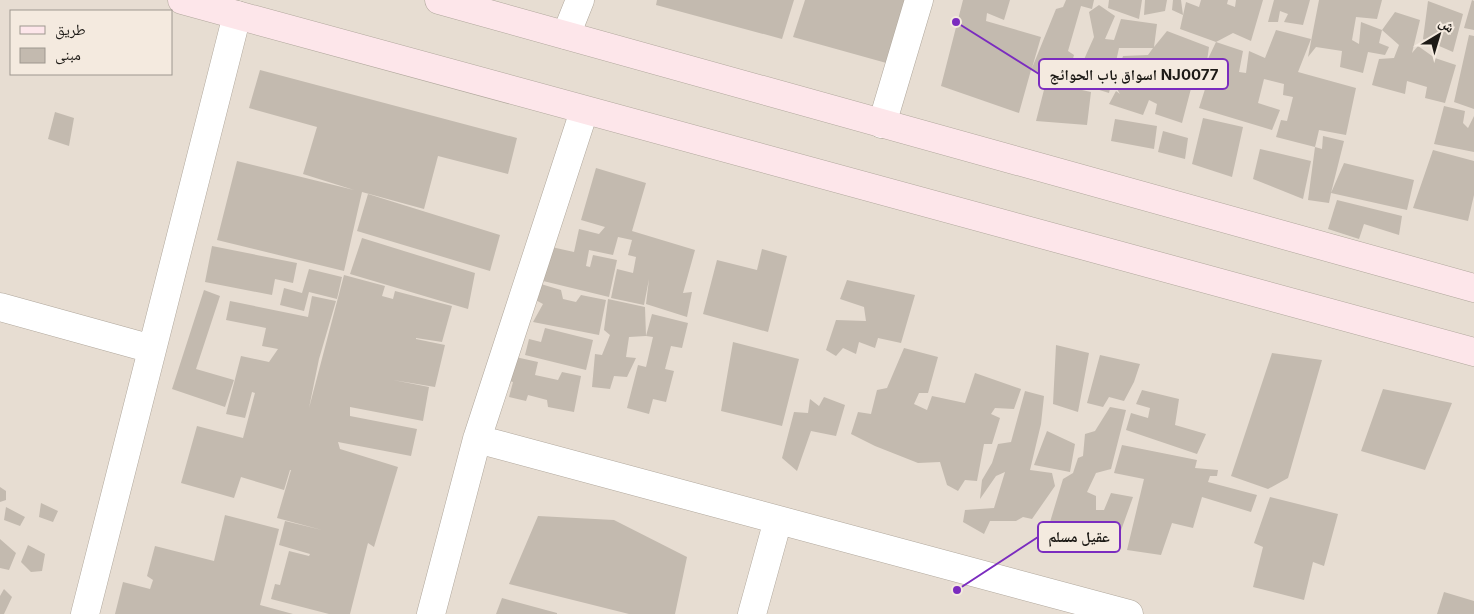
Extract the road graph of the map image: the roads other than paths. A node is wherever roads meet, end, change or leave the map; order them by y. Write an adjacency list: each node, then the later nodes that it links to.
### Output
1 (182, 0): 5 (street)
2 (439, 0): 6 (street)
3 (580, 0): 6 (street)
4 (919, 0): 8 (street)
5 (237, 15): 7 (street); 11 (street)
6 (566, 35): 8 (street)
7 (584, 110): 12 (street); 13 (street)
8 (882, 124): 9 (street)
9 (1474, 288)
10 (0, 307): 11 (street)
11 (152, 349): 16 (street)
12 (1474, 352)
13 (477, 439): 14 (street); 17 (street)
14 (778, 520): 15 (street); 18 (street)
15 (1073, 607): 19 (street)
16 (85, 614)
17 (431, 614)
18 (752, 614)
19 (1129, 614)

